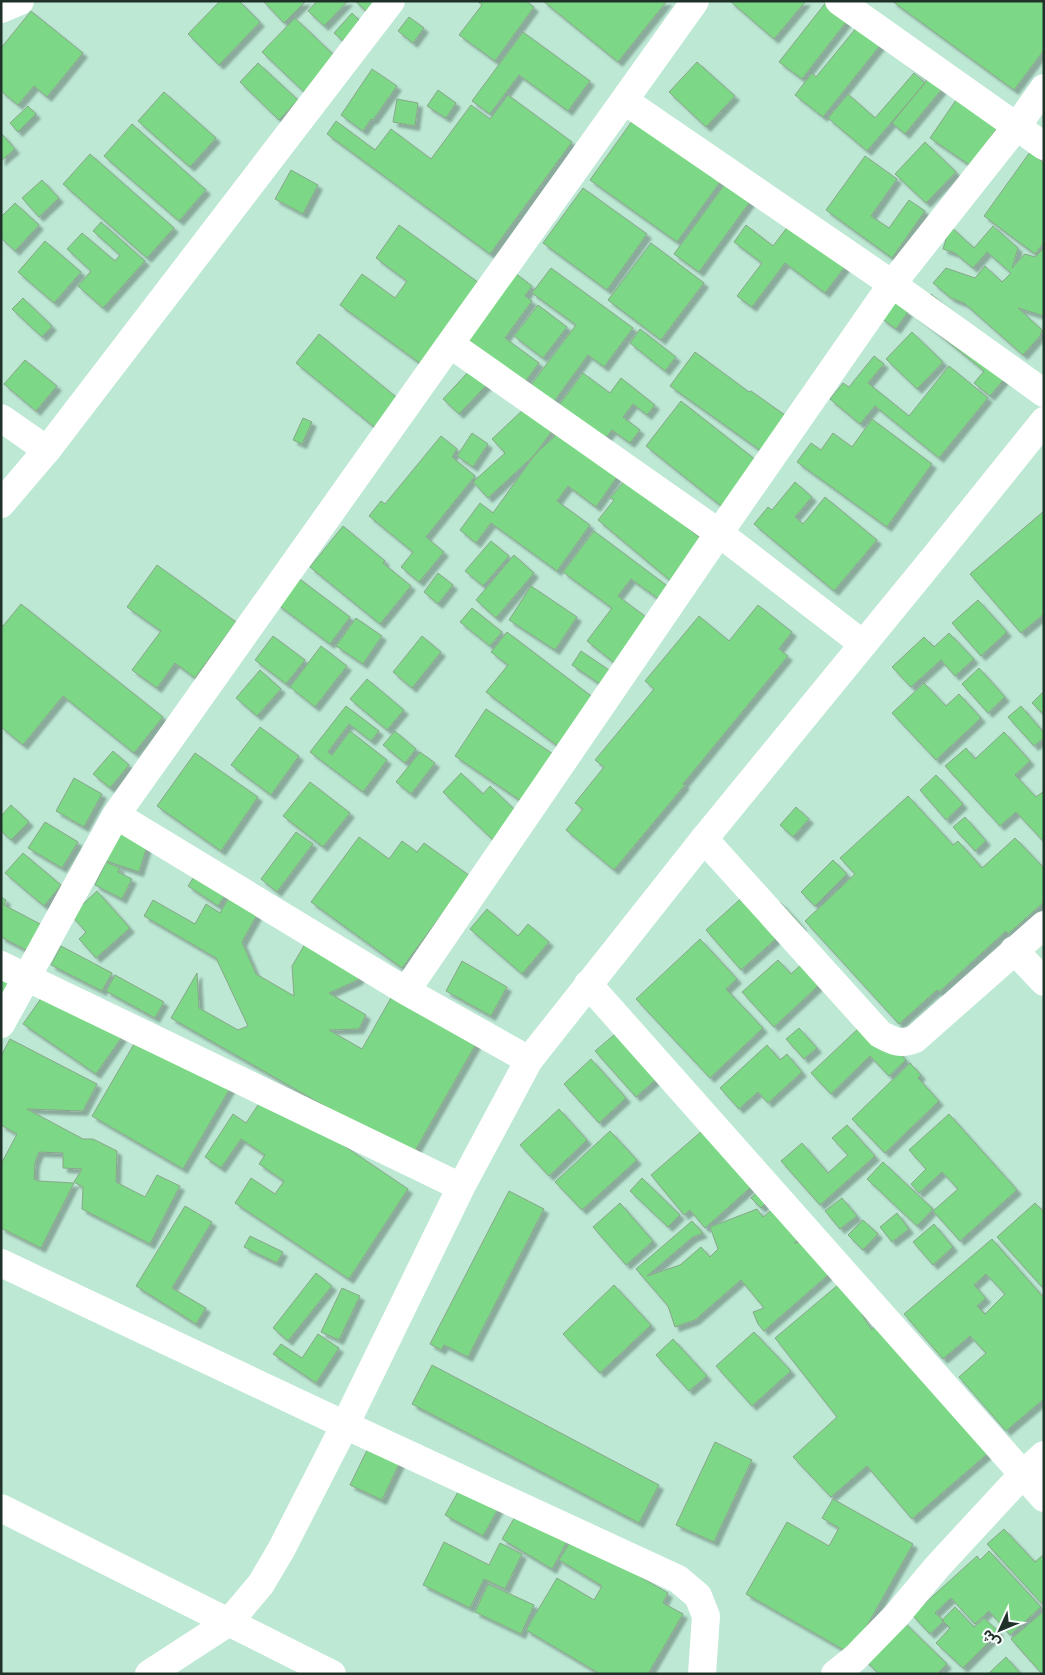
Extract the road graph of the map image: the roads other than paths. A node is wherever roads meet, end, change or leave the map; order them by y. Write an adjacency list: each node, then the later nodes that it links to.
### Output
1 (20, 1): 5 (street)
2 (391, 1): 15 (street)
3 (695, 1): 7 (street)
4 (839, 1): 8 (street)
5 (1, 9)
6 (1044, 88): 8 (street)
7 (625, 101): 10 (street); 11 (street)
8 (1017, 126): 9 (street); 10 (street)
9 (1044, 146)
10 (892, 284): 12 (street); 17 (street)
11 (450, 344): 17 (street); 19 (street)
12 (1044, 393)
13 (1, 418): 15 (street)
14 (1044, 421): 18 (street)
15 (47, 450): 16 (street)
16 (1, 504)
17 (719, 533): 18 (street); 27 (street)
18 (863, 644): 20 (street)
19 (116, 815): 24 (street); 27 (street)
20 (704, 839): 22 (street); 26 (street)
21 (1044, 925): 22 (street)
22 (1014, 950): 25 (street)
23 (1, 964): 24 (street)
24 (26, 977): 28 (street); 30 (street)
25 (1044, 982)
26 (588, 984): 29 (street); 34 (street)
27 (406, 991): 29 (street)
28 (1, 1024)
29 (528, 1060): 30 (street)
30 (462, 1187): 32 (street)
31 (1, 1263): 32 (street)
32 (346, 1425): 37 (street); 40 (street)
33 (1044, 1455): 34 (street)
34 (1023, 1474): 35 (street); 41 (street)
35 (1044, 1498)
36 (1, 1508): 37 (street)
37 (229, 1622): 38 (street); 39 (street)
38 (149, 1674)
39 (332, 1674)
40 (702, 1674)
41 (836, 1674)

